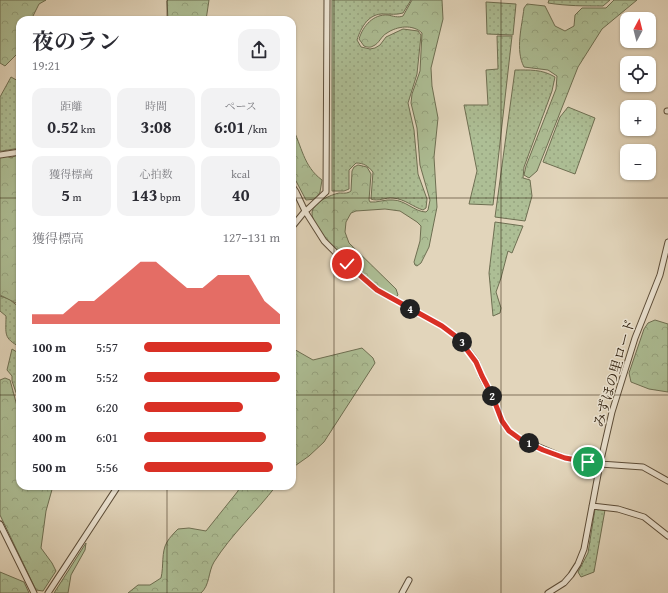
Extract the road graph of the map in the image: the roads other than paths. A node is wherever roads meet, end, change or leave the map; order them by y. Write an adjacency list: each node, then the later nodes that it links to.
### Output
1 (326, 0): 5 (street)
2 (16, 153): 3 (street)
3 (0, 155)
4 (296, 192): 5 (street)
5 (305, 211): 6 (street); 8 (street)
6 (296, 222)
7 (668, 242): 8 (street, みずほの里ロード)
8 (600, 464): 9 (street); 11 (street, みずほの里ロード)
9 (668, 481)
10 (115, 490): 16 (street)
11 (592, 506): 13 (street); 18 (street, みずほの里ロード)
12 (0, 524): 15 (street)
13 (668, 536)
14 (409, 580): 17 (street)
15 (34, 593)
16 (48, 593)
17 (402, 593)
18 (548, 593)

